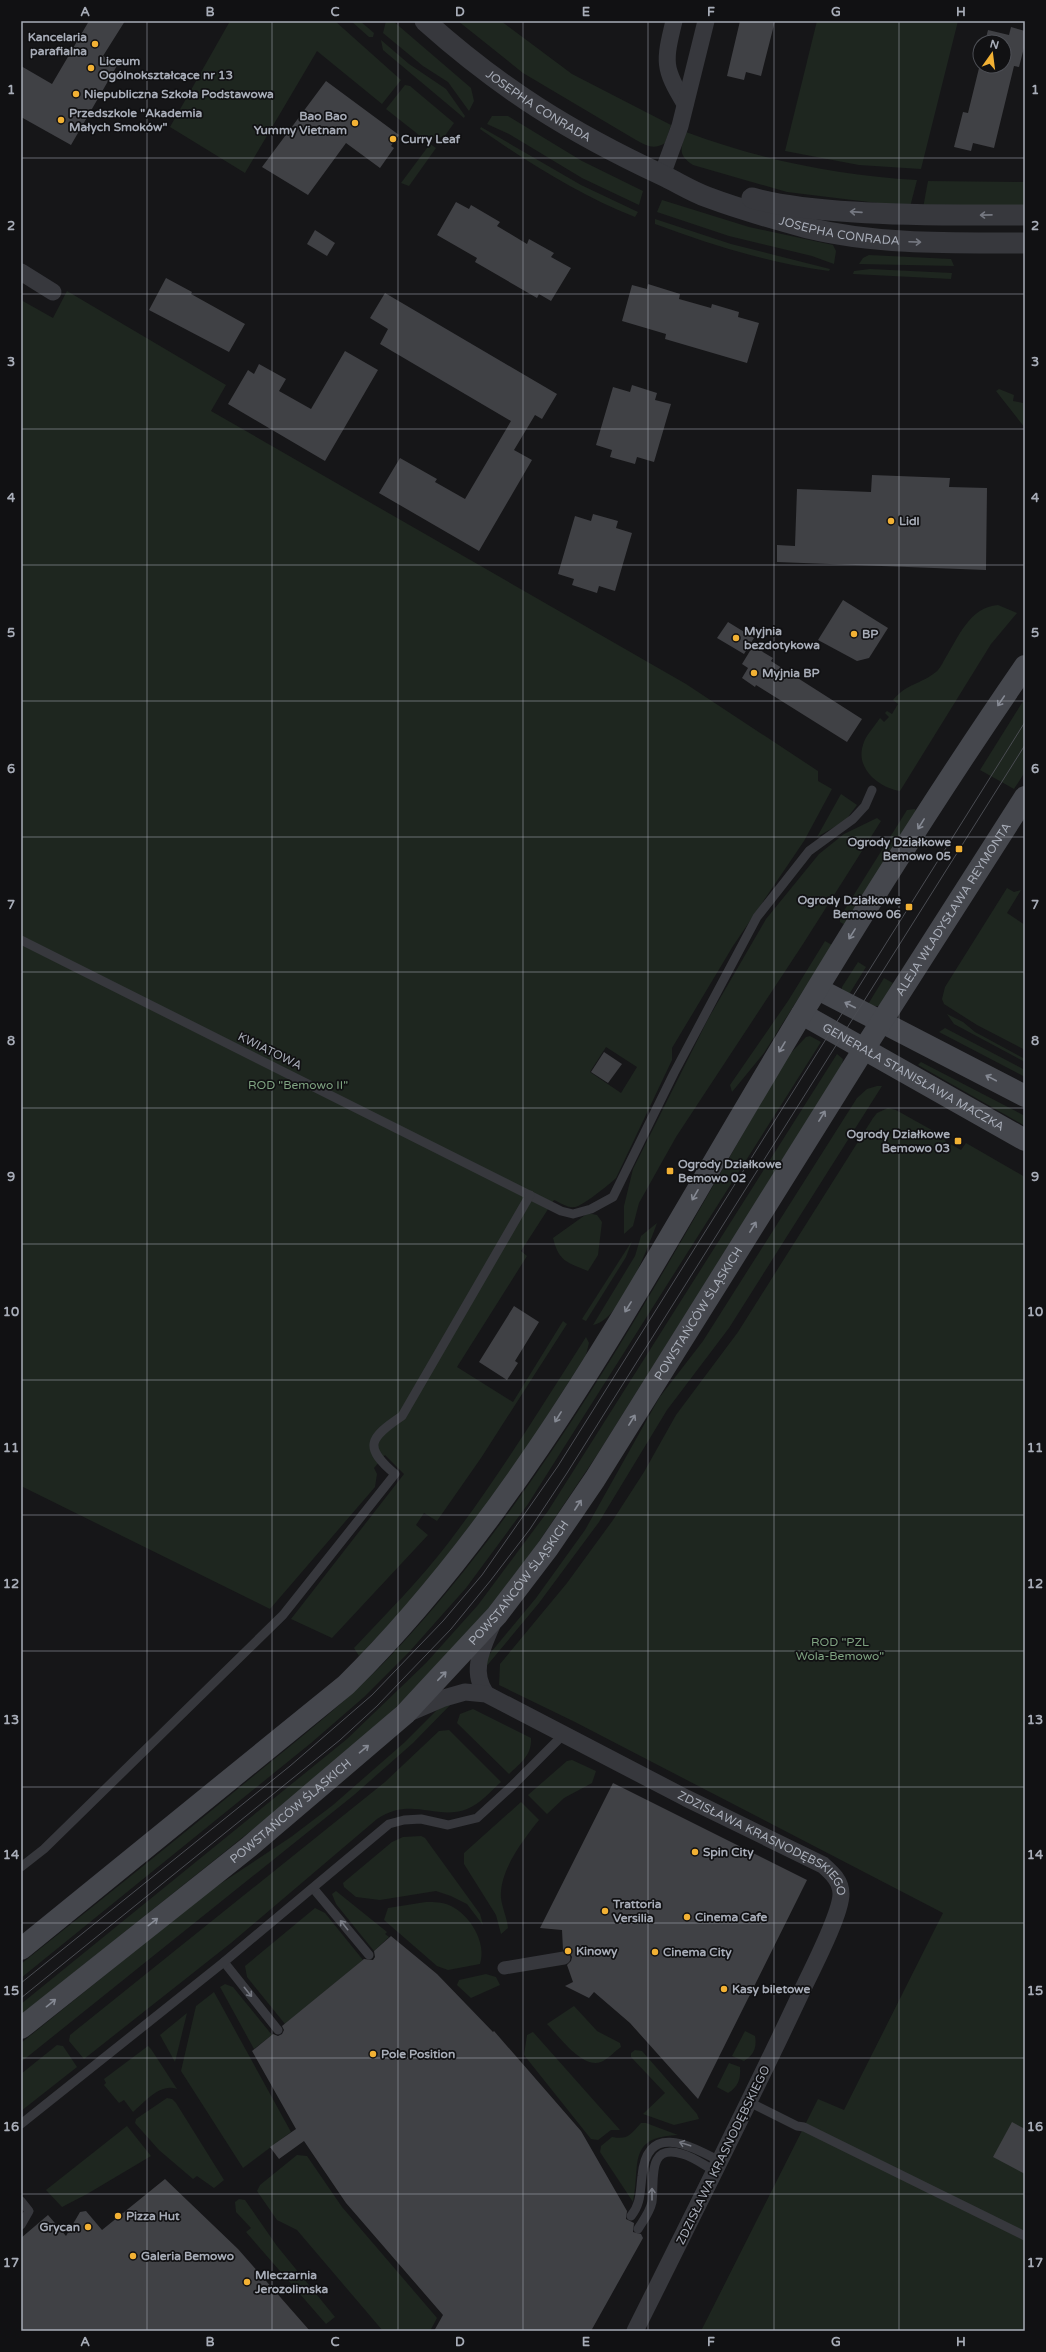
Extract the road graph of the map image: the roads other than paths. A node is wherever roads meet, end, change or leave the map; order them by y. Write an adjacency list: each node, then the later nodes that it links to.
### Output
1 (425, 21): 5 (street, JOSEPHA CONRADA)
2 (674, 21): 4 (street)
3 (706, 21): 4 (street)
4 (685, 104): 5 (street)
5 (662, 175): 6 (street, JOSEPHA CONRADA, one-way to 5); 7 (street, JOSEPHA CONRADA, one-way to 7)
6 (1025, 214)
7 (1025, 243)
8 (21, 272): 9 (street)
9 (53, 292)
10 (1025, 666): 14 (main road, one-way to 14)
11 (872, 790): 20 (lane, KWIATOWA)
12 (1025, 797): 16 (main road, ALEJA WŁADYSŁAWA REYMONTA)
13 (21, 940): 20 (lane, KWIATOWA)
14 (818, 989): 15 (main road); 16 (main road, one-way to 14)
15 (802, 1014): 17 (main road, GENERAŁA STANISŁAWA MACZKA); 27 (main road, one-way to 27)
16 (882, 1022): 17 (main road, POWSTAŃCÓW ŚLĄSKICH); 18 (main road, one-way to 16)
17 (864, 1049): 19 (main road, GENERAŁA STANISŁAWA MACZKA); 21 (main road, POWSTAŃCÓW ŚLĄSKICH, one-way to 17)
18 (1025, 1096)
19 (1025, 1140)
20 (530, 1195): 25 (lane)
21 (497, 1615): 22 (street); 23 (main road, POWSTAŃCÓW ŚLĄSKICH, one-way to 21)
22 (486, 1694): 23 (street, ZDZISŁAWA KRASNODĘBSKIEGO); 24 (street, ZDZISŁAWA KRASNODĘBSKIEGO)
23 (405, 1714): 32 (main road, POWSTAŃCÓW ŚLĄSKICH, one-way to 23)
24 (563, 1735): 26 (lane); 34 (street, ZDZISŁAWA KRASNODĘBSKIEGO)
25 (21, 1867)
26 (313, 1888): 28 (lane, one-way to 26); 30 (lane)
27 (21, 1949)
28 (369, 1955)
29 (564, 1958): 31 (street)
30 (224, 1962): 33 (lane, one-way to 33); 35 (lane)
31 (504, 1968)
32 (21, 2028)
33 (278, 2030)
34 (749, 2102): 36 (street, ZDZISŁAWA KRASNODĘBSKIEGO); 41 (lane)
35 (21, 2124)
36 (718, 2166): 38 (lane, one-way to 38); 40 (lane, one-way to 36); 42 (street, ZDZISŁAWA KRASNODĘBSKIEGO)
37 (21, 2201): 39 (lane)
38 (630, 2216)
39 (21, 2225)
40 (638, 2229)
41 (1025, 2236)
42 (636, 2331)

